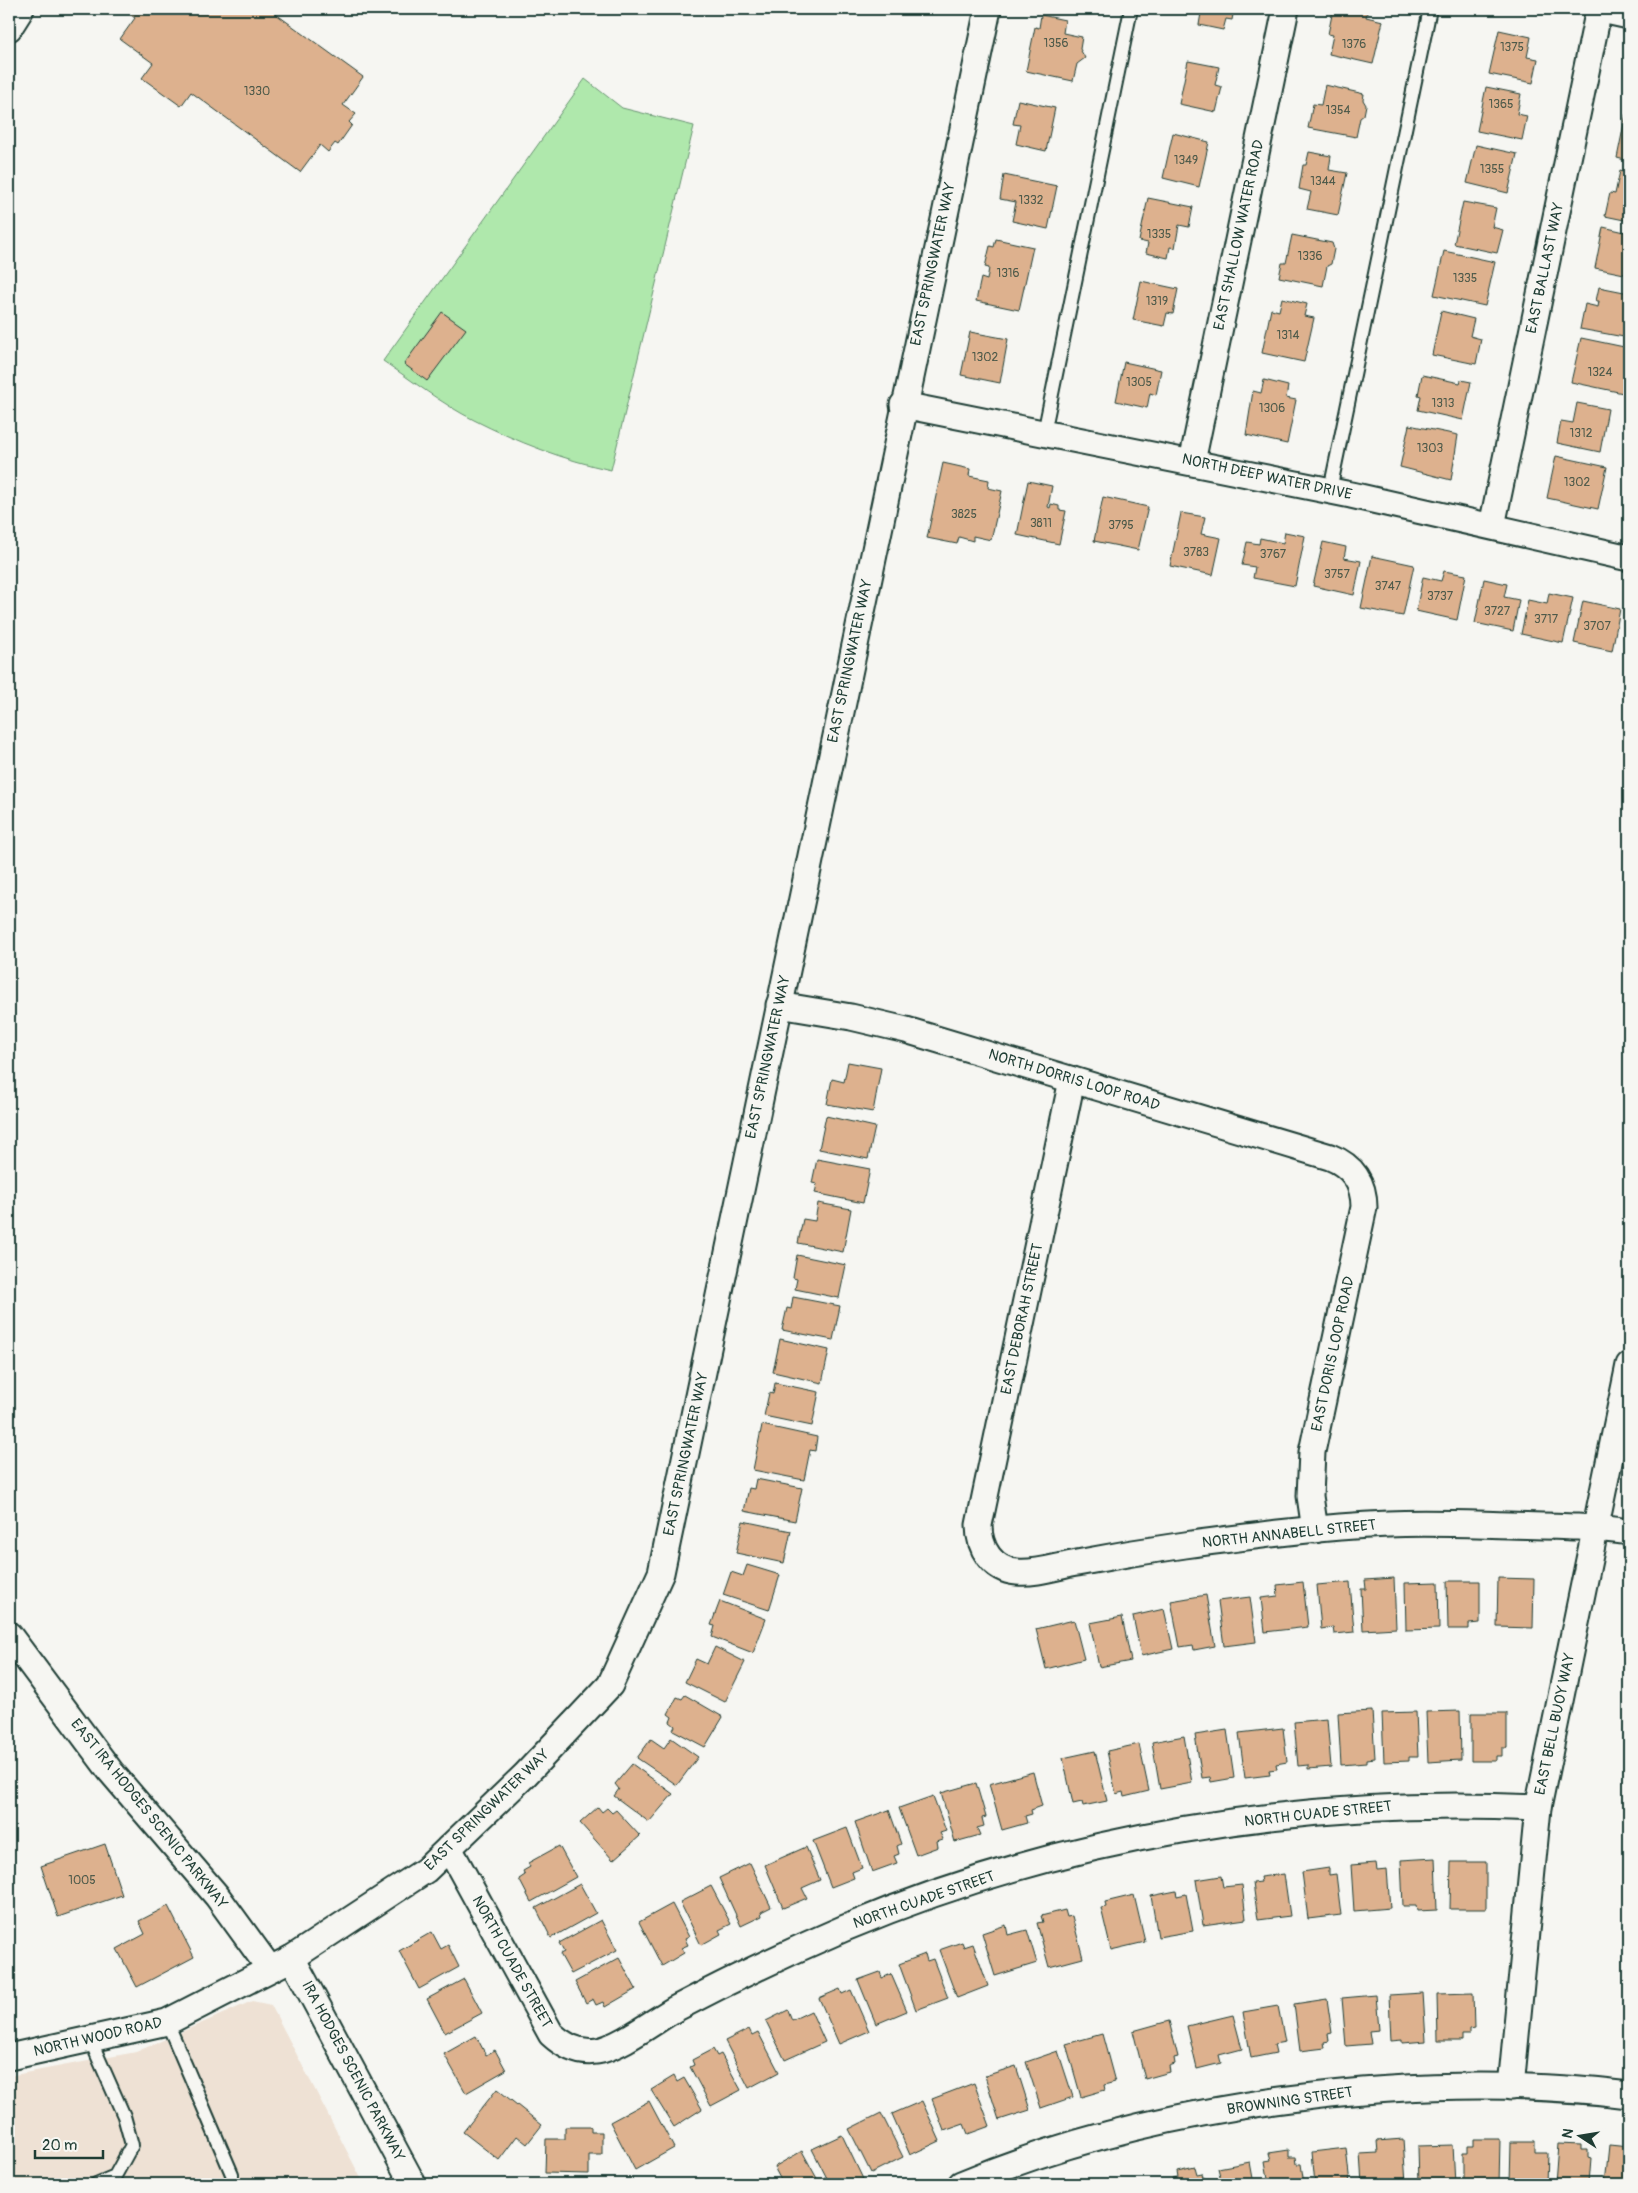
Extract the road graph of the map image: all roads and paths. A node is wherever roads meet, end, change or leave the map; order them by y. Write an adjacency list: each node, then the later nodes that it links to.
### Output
1 (21, 9): 8 (street)
2 (988, 9): 9 (street, EAST SPRINGWATER WAY)
3 (1131, 9): 10 (lane)
4 (1286, 9): 11 (street, EAST SHALLOW WATER ROAD)
5 (1430, 9): 12 (lane)
6 (1598, 9): 7 (street); 13 (street, EAST BALLAST WAY)
7 (1629, 16)
8 (9, 28)
9 (903, 405): 10 (street, NORTH DEEP WATER DRIVE); 15 (street, EAST SPRINGWATER WAY)
10 (1044, 433): 11 (street, NORTH DEEP WATER DRIVE)
11 (1192, 462): 12 (street, NORTH DEEP WATER DRIVE)
12 (1330, 490): 13 (street, NORTH DEEP WATER DRIVE)
13 (1492, 526): 14 (street, NORTH DEEP WATER DRIVE)
14 (1629, 558)
15 (779, 1005): 16 (street, NORTH DORRIS LOOP ROAD); 25 (street, EAST SPRINGWATER WAY)
16 (1072, 1080): 17 (street, NORTH DORRIS LOOP ROAD); 22 (street, EAST DEBORAH STREET)
17 (1359, 1179): 20 (street, EAST DORIS LOOP ROAD)
18 (1629, 1365): 19 (street, EAST BELL BUOY WAY)
19 (1596, 1527): 20 (street, NORTH ANNABELL STREET); 21 (street, NORTH ANNABELL STREET); 24 (street, EAST BELL BUOY WAY)
20 (1315, 1530): 22 (street, NORTH ANNABELL STREET)
21 (1629, 1532)
22 (989, 1557)
23 (9, 1635): 26 (street, EAST IRA HODGES SCENIC PARKWAY)
24 (1538, 1808): 25 (street, NORTH CUADE STREET); 30 (street, EAST BELL BUOY WAY)
25 (449, 1848): 26 (street, EAST SPRINGWATER WAY)
26 (281, 1964): 27 (street, NORTH WOOD ROAD); 34 (street, IRA HODGES SCENIC PARKWAY)
27 (167, 2022): 28 (street, NORTH WOOD ROAD); 32 (lane)
28 (90, 2039): 29 (street, NORTH WOOD ROAD); 33 (lane)
29 (9, 2058)
30 (1511, 2087): 31 (street, BROWNING STREET); 35 (street, BROWNING STREET)
31 (1629, 2095)
32 (232, 2174)
33 (96, 2184)
34 (413, 2184)
35 (961, 2184)

